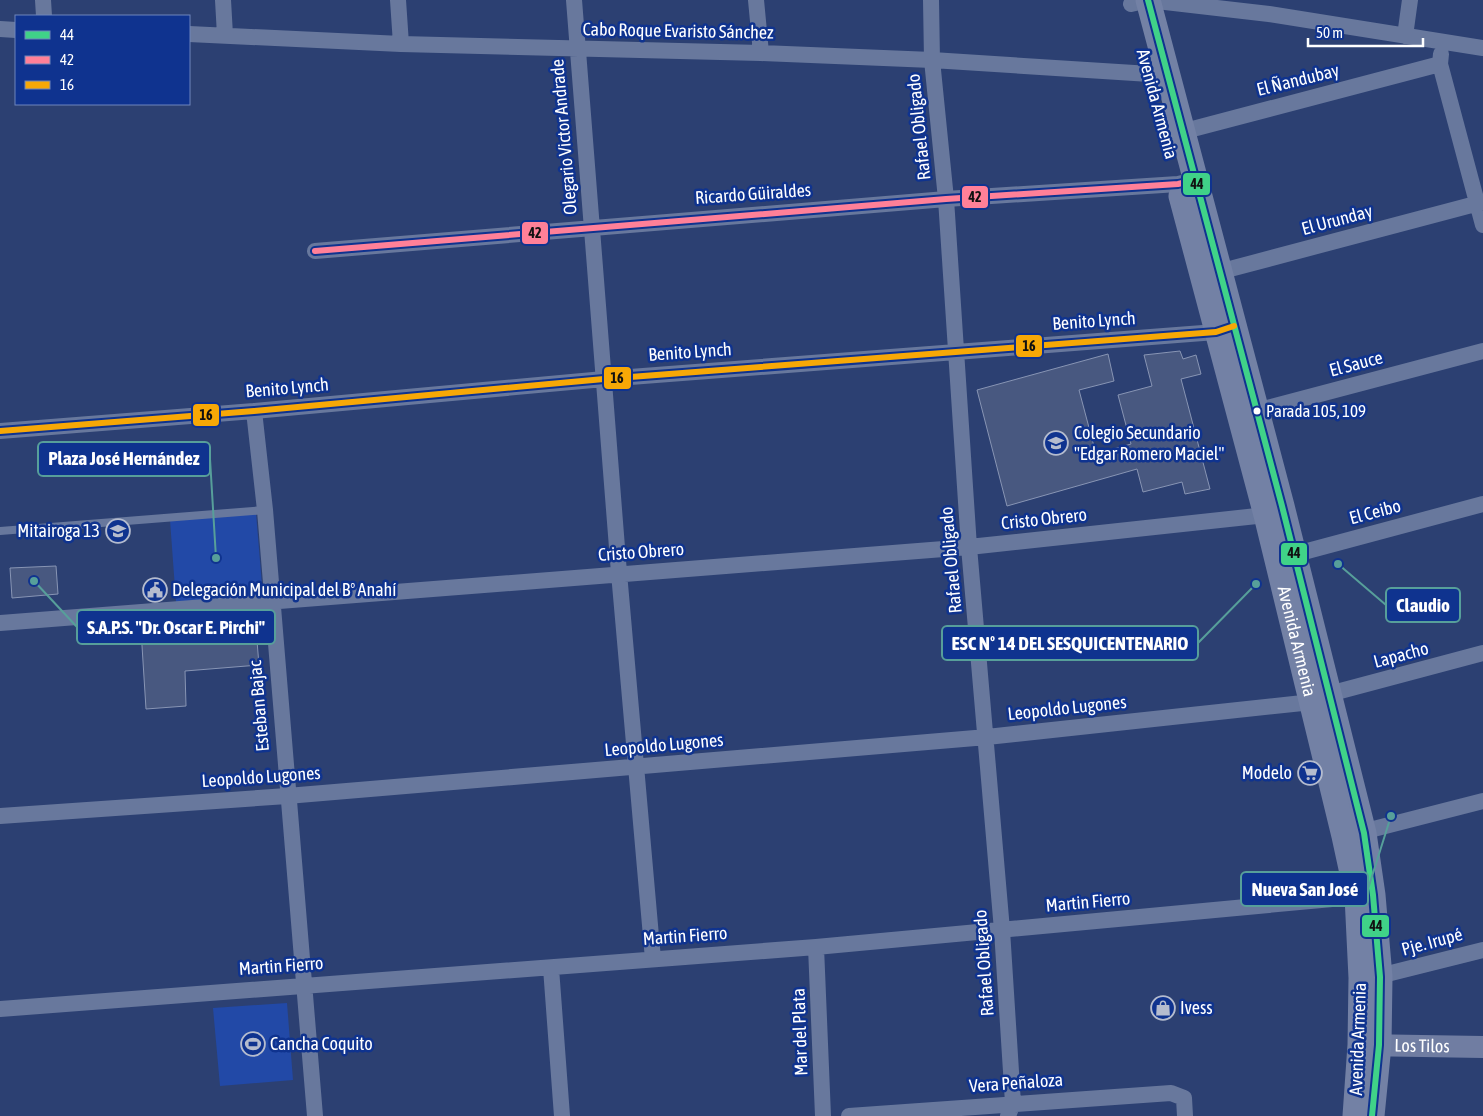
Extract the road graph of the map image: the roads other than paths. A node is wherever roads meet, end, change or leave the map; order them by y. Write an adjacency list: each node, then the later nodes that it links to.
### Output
1 (43, 0): 10 (street)
2 (223, 0): 14 (street)
3 (398, 0): 17 (street)
4 (574, 0): 19 (street, Olegario Victor Andrade)
5 (756, 0): 20 (street)
6 (931, 0): 21 (street, Rafael Obligado)
7 (1410, 0): 15 (street)
8 (1136, 1): 9 (street); 23 (main road, Avenida Armenia)
9 (1269, 7): 15 (street)
10 (44, 15)
11 (0, 29): 12 (street)
12 (15, 30)
13 (190, 34): 14 (street, Cabo Roque Evaristo Sánchez)
14 (225, 35): 17 (street, Cabo Roque Evaristo Sánchez)
15 (1405, 36): 16 (street)
16 (1443, 42): 18 (street); 22 (street)
17 (401, 44): 19 (street, Cabo Roque Evaristo Sánchez)
18 (1483, 48)
19 (577, 49): 20 (street, Cabo Roque Evaristo Sánchez); 29 (street, Olegario Victor Andrade)
20 (761, 53): 21 (street, Cabo Roque Evaristo Sánchez)
21 (932, 60): 23 (street, Cabo Roque Evaristo Sánchez); 26 (street, Rafael Obligado)
22 (1440, 64): 24 (street, El Ñandubay); 27 (street)
23 (1157, 72): 24 (main road, Avenida Armenia)
24 (1174, 133): 25 (main road, Avenida Armenia)
25 (1186, 182): 26 (street, Ricardo Güiraldes); 31 (main road, Avenida Armenia)
26 (946, 199): 29 (street, Ricardo Güiraldes); 34 (street, Rafael Obligado)
27 (1480, 203): 28 (street); 31 (street, El Urunday)
28 (1483, 225)
29 (592, 227): 30 (street, Ricardo Güiraldes); 35 (street, Olegario Victor Andrade)
30 (315, 251)
31 (1210, 275): 32 (main road, Avenida Armenia)
32 (1225, 329): 34 (street, Benito Lynch); 37 (main road, Avenida Armenia)
33 (1483, 351): 37 (street, El Sauce)
34 (956, 352): 35 (street, Benito Lynch); 43 (street, Rafael Obligado)
35 (604, 379): 36 (street, Benito Lynch); 45 (street, Olegario Victor Andrade)
36 (254, 411): 38 (street, Benito Lynch); 40 (street, Esteban Bajac)
37 (1248, 413): 41 (main road, Avenida Armenia)
38 (0, 431)
39 (1483, 504): 44 (street, El Ceibo)
40 (265, 510): 42 (lane); 46 (street, Esteban Bajac)
41 (1274, 510): 43 (street, Cristo Obrero); 44 (main road, Avenida Armenia)
42 (0, 531)
43 (969, 547): 45 (street, Cristo Obrero); 50 (street, Rafael Obligado)
44 (1285, 556): 49 (main road, Avenida Armenia)
45 (619, 573): 46 (street, Cristo Obrero); 51 (street, Olegario Victor Andrade)
46 (271, 603): 47 (street, Cristo Obrero); 52 (street, Esteban Bajac)
47 (0, 624)
48 (1483, 654): 49 (street, Lapacho)
49 (1321, 698): 50 (street, Leopoldo Lugones); 55 (main road, Avenida Armenia)
50 (987, 737): 51 (street, Leopoldo Lugones); 57 (street, Rafael Obligado)
51 (636, 767): 52 (street, Leopoldo Lugones); 60 (street, Olegario Victor Andrade)
52 (287, 796): 54 (street, Leopoldo Lugones); 63 (street, Esteban Bajac)
53 (1483, 801): 55 (street)
54 (0, 816)
55 (1354, 834): 56 (main road, Avenida Armenia)
56 (1365, 896): 57 (street, Martin Fierro); 62 (main road, Avenida Armenia)
57 (1002, 930): 58 (street, Martin Fierro); 67 (street, Rafael Obligado)
58 (816, 947): 60 (street, Martin Fierro); 70 (street, Mar del Plata)
59 (1483, 950): 62 (street, Pje. Irupé)
60 (653, 958): 61 (street, Martin Fierro)
61 (551, 968): 63 (street, Martin Fierro); 69 (street)
62 (1371, 978): 65 (main road, Avenida Armenia)
63 (303, 984): 64 (street, Martin Fierro); 68 (street, Esteban Bajac)
64 (0, 1009)
65 (1370, 1045): 66 (street, Los Tilos); 73 (main road, Avenida Armenia); 74 (main road, Avenida Armenia)
66 (1483, 1047)
67 (1011, 1110): 71 (street, Vera Peñaloza); 72 (street, Vera Peñaloza)
68 (315, 1116)
69 (562, 1116)
70 (823, 1116)
71 (849, 1116)
72 (1185, 1116)
73 (1355, 1116)
74 (1372, 1116)

